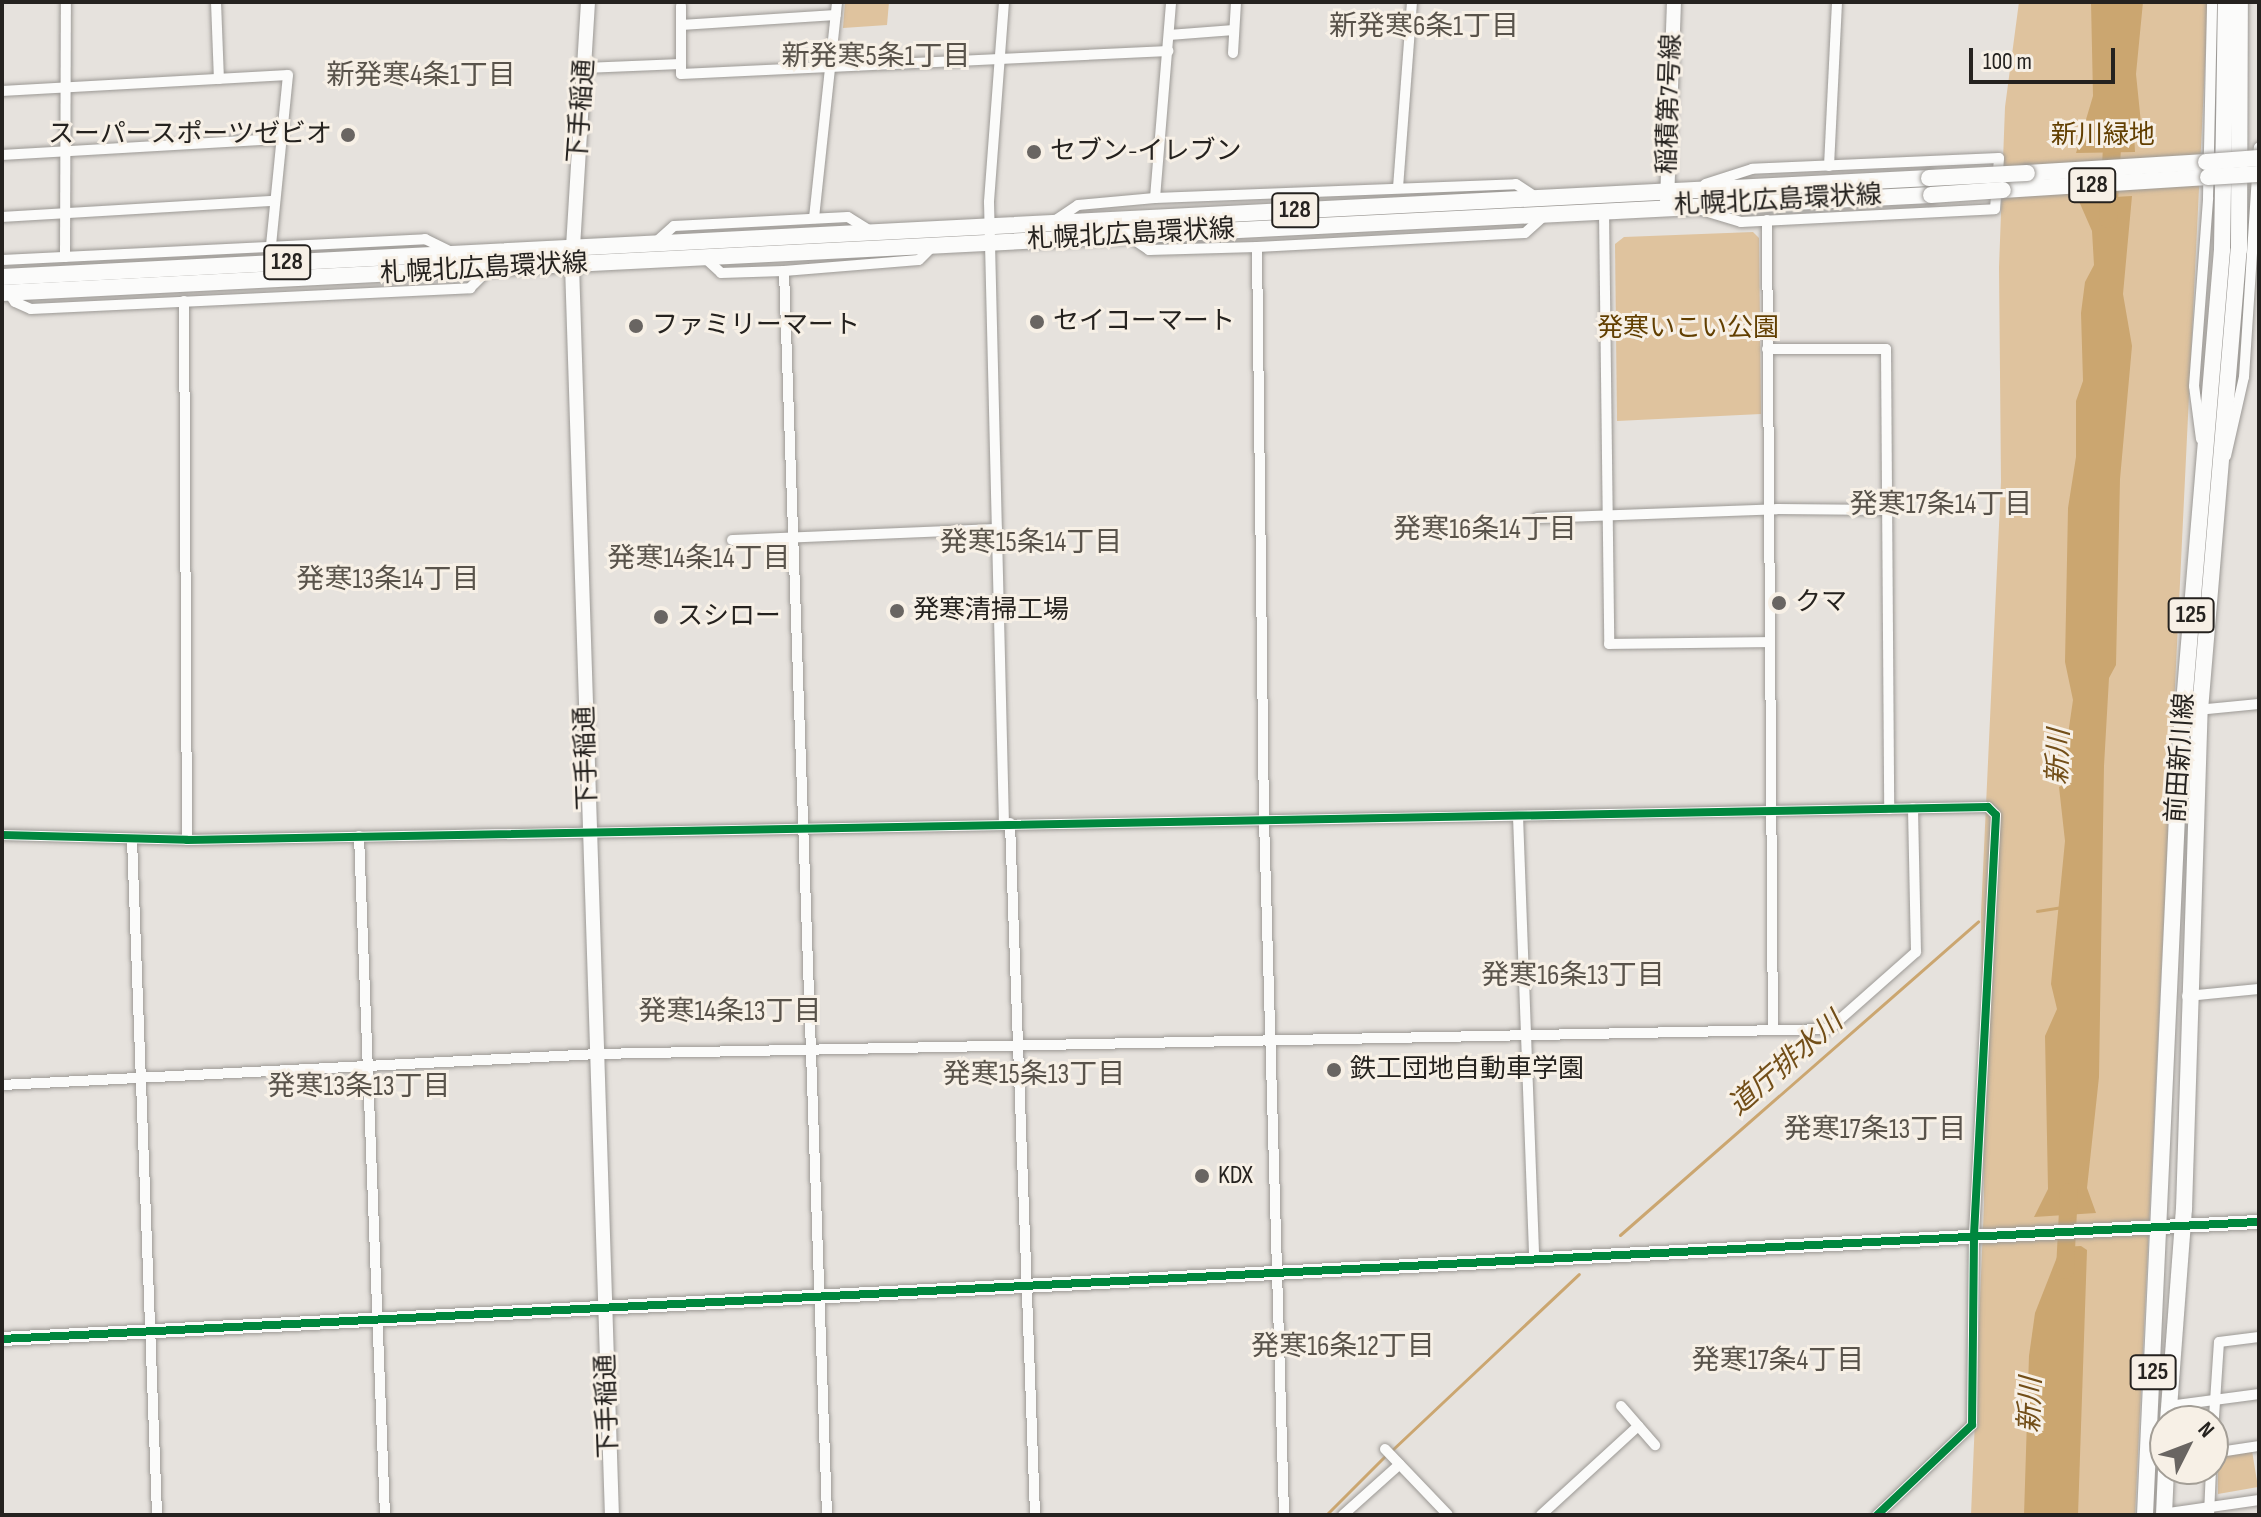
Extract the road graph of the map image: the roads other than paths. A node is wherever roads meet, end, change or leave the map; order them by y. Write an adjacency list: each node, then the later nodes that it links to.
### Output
1 (66, 2): 26 (street)
2 (216, 2): 25 (street)
3 (588, 2): 24 (street, 下手稲通)
4 (837, 2): 15 (street)
5 (1004, 2): 21 (street)
6 (1171, 2): 18 (street)
7 (1236, 2): 17 (street)
8 (1412, 2): 36 (street)
9 (1674, 2): 40 (street, 稲積第7号線)
10 (1837, 2): 33 (street)
11 (2212, 2): 34 (street)
12 (2226, 2): 67 (main road, 前田新川線 / 125)
13 (2240, 2): 68 (main road, 前田新川線 / 125)
14 (681, 6): 16 (street)
15 (836, 15): 16 (street); 23 (street)
16 (681, 25): 22 (street)
17 (1234, 30): 18 (street); 20 (street)
18 (1169, 35): 19 (street)
19 (1168, 51): 21 (street); 39 (street)
20 (1233, 53)
21 (997, 62): 23 (street); 50 (street)
22 (681, 64): 23 (street); 24 (street)
23 (830, 66): 46 (street)
24 (584, 68): 55 (street, 下手稲通)
25 (219, 79): 26 (street); 28 (street)
26 (66, 87): 27 (street); 30 (street)
27 (2, 91)
28 (282, 139): 30 (street); 41 (street)
29 (2259, 147): 32 (street)
30 (65, 151): 31 (street); 43 (street)
31 (2, 155)
32 (2259, 158): 34 (main road, 札幌北広島環状線 / 128, bridge); 35 (street)
33 (1829, 166): 38 (street); 47 (street)
34 (2207, 170): 35 (main road, 札幌北広島環状線 / 128, bridge); 38 (main road, 札幌北広島環状線 / 128, bridge); 67 (street)
35 (2259, 174): 68 (street)
36 (1398, 188): 37 (street); 39 (street)
37 (1536, 197): 40 (main road, 札幌北広島環状線 / 128); 48 (main road, 札幌北広島環状線 / 128)
38 (1688, 197): 40 (main road, 札幌北広島環状線 / 128); 47 (street)
39 (1155, 198): 48 (street)
40 (1667, 199): 42 (main road, 札幌北広島環状線 / 128)
41 (274, 201): 43 (street); 54 (street)
42 (1604, 211): 44 (main road, 札幌北広島環状線 / 128); 71 (street)
43 (65, 213): 45 (street); 58 (street)
44 (1545, 215): 51 (main road, 札幌北広島環状線 / 128); 56 (street)
45 (2, 217)
46 (814, 218): 49 (street); 52 (street)
47 (1767, 220): 66 (street)
48 (1053, 222): 50 (main road, 札幌北広島環状線 / 128)
49 (870, 231): 50 (main road, 札幌北広島環状線 / 128); 52 (main road, 札幌北広島環状線 / 128)
50 (990, 234): 51 (main road, 札幌北広島環状線 / 128); 53 (main road, 札幌北広島環状線 / 128); 73 (street)
51 (1127, 234): 56 (street)
52 (656, 242): 55 (main road, 札幌北広島環状線 / 128)
53 (933, 245): 59 (main road, 札幌北広島環状線 / 128); 63 (street)
54 (271, 246): 57 (street); 58 (street)
55 (573, 246): 57 (main road, 札幌北広島環状線 / 128); 61 (street, 下手稲通)
56 (1257, 247): 83 (street)
57 (453, 253): 64 (main road, 札幌北広島環状線 / 128)
58 (65, 257): 60 (street)
59 (704, 257): 61 (main road, 札幌北広島環状線 / 128); 63 (street)
60 (2, 260)
61 (572, 265): 62 (main road, 札幌北広島環状線 / 128); 86 (street, 下手稲通)
62 (489, 269): 64 (main road, 札幌北広島環状線 / 128); 65 (street)
63 (784, 271): 74 (street)
64 (4, 287): 65 (street)
65 (184, 301): 90 (street)
66 (1767, 349): 69 (street); 70 (street)
67 (2204, 461): 78 (main road, 前田新川線 / 125)
68 (2221, 469): 78 (main road, 前田新川線 / 125)
69 (1768, 509): 70 (street); 71 (street); 76 (street)
70 (1887, 510): 80 (street)
71 (1608, 515): 72 (street); 76 (street)
72 (1537, 518)
73 (997, 529): 74 (street); 84 (street)
74 (792, 537): 75 (street); 85 (street)
75 (732, 540)
76 (1770, 642): 81 (street)
77 (2259, 704): 78 (street)
78 (2191, 710): 92 (main road, 前田新川線 / 125); 104 (main road, 前田新川線 / 125)
79 (1913, 808): 80 (street); 93 (street); 105 (street)
80 (1889, 809): 81 (street)
81 (1769, 811): 82 (street); 93 (street)
82 (1518, 816): 83 (street); 94 (street)
83 (1264, 819): 84 (street); 95 (street)
84 (1007, 823): 85 (street); 96 (street)
85 (803, 828): 86 (street); 97 (street)
86 (589, 832): 88 (street); 98 (street, 下手稲通)
87 (2, 835): 89 (street)
88 (359, 836): 90 (street); 99 (street)
89 (132, 839): 90 (street); 100 (street)
90 (187, 840)
91 (2259, 989): 92 (street)
92 (2187, 996): 103 (main road, 前田新川線 / 125)
93 (1773, 1030): 94 (street)
94 (1527, 1035): 95 (street); 106 (street)
95 (1273, 1041): 96 (street); 107 (street)
96 (1018, 1046): 97 (street); 108 (street)
97 (811, 1050): 98 (street); 109 (street)
98 (597, 1054): 99 (street); 110 (street, 下手稲通)
99 (370, 1066): 100 (street); 111 (street)
100 (142, 1078): 101 (street); 112 (street)
101 (2, 1085)
102 (2259, 1222): 103 (street)
103 (2182, 1228): 104 (street); 117 (main road, 前田新川線 / 125)
104 (2162, 1229): 105 (street); 143 (main road, 前田新川線 / 125)
105 (1974, 1236): 106 (street); 142 (street)
106 (1534, 1259): 107 (street)
107 (1279, 1272): 108 (street); 138 (street)
108 (1028, 1286): 109 (street); 137 (street)
109 (818, 1297): 110 (street); 136 (street)
110 (605, 1308): 111 (street); 135 (street, 下手稲通)
111 (377, 1319): 112 (street); 134 (street)
112 (151, 1331): 114 (street); 133 (street)
113 (2259, 1337): 116 (street)
114 (2, 1339)
115 (2259, 1394): 116 (street)
116 (2214, 1401): 118 (street); 119 (street)
117 (2170, 1405)
118 (2200, 1405)
119 (2214, 1405)
120 (1621, 1406): 121 (street)
121 (1638, 1426): 122 (street); 141 (street)
122 (1655, 1445)
123 (2259, 1446): 125 (street)
124 (1385, 1449): 126 (street)
125 (2229, 1451)
126 (1398, 1462): 130 (street); 140 (street)
127 (2165, 1485): 132 (main road)
128 (2210, 1485): 131 (street)
129 (2259, 1500): 131 (street)
130 (1357, 1511): 139 (street)
131 (2209, 1511): 132 (street)
132 (2164, 1514): 143 (street)
133 (157, 1515)
134 (385, 1515)
135 (612, 1515)
136 (827, 1515)
137 (1035, 1515)
138 (1284, 1515)
139 (1343, 1515)
140 (1448, 1515)
141 (1541, 1515)
142 (1877, 1515)
143 (2145, 1515)

